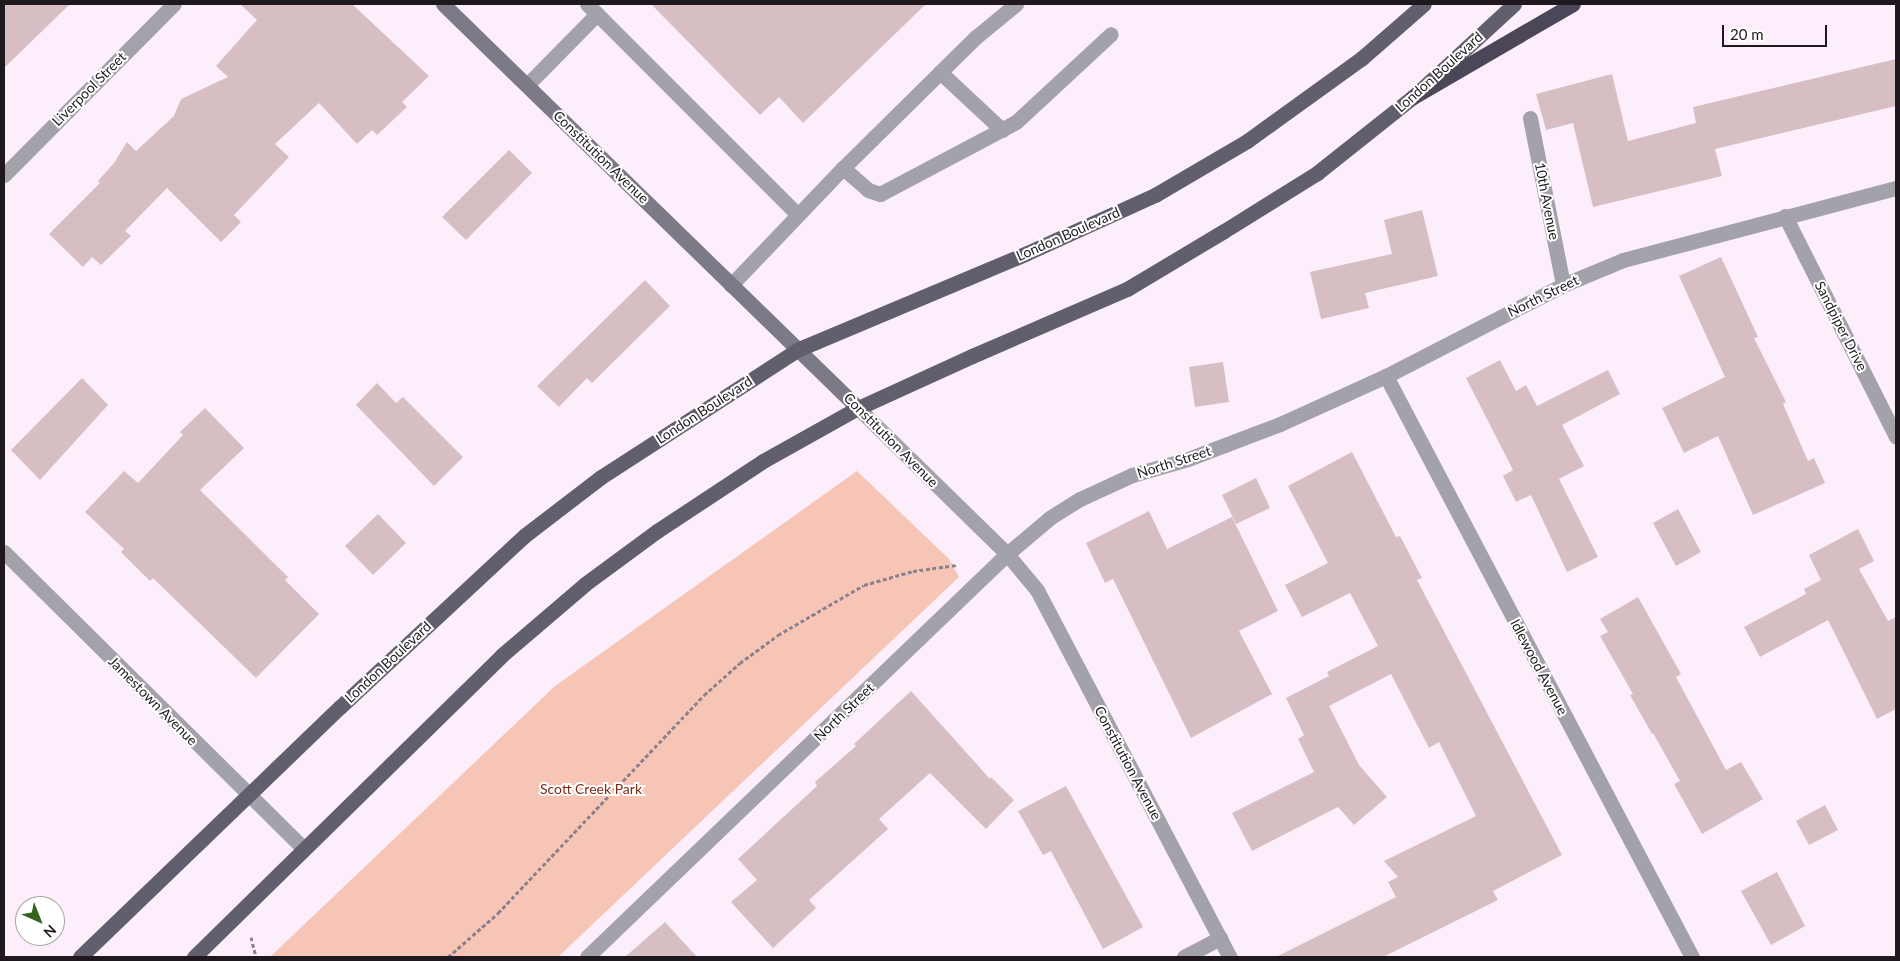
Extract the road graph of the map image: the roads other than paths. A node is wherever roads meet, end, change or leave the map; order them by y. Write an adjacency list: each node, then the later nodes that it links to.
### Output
1 (174, 4): 15 (street, Liverpool Street)
2 (444, 4): 10 (street, Constitution Avenue)
3 (1016, 4): 9 (street)
4 (1424, 4): 21 (main road, London Boulevard)
5 (1514, 4): 11 (main road, London Boulevard)
6 (1573, 4): 11 (highway)
7 (592, 9): 10 (street); 17 (street)
8 (1111, 34): 13 (street)
9 (940, 72): 13 (street); 14 (street)
10 (527, 85): 19 (street, Constitution Avenue)
11 (1413, 97): 23 (main road, London Boulevard)
12 (1530, 118): 20 (street, 10th Avenue)
13 (1002, 130): 14 (street)
14 (843, 168): 17 (street)
15 (4, 175)
16 (1896, 188): 18 (street, North Street)
17 (797, 214): 19 (street)
18 (1785, 216): 20 (street, North Street); 24 (street, Sandpiper Drive)
19 (731, 285): 21 (street, Constitution Avenue)
20 (1563, 285): 22 (street, North Street)
21 (799, 349): 23 (street, Constitution Avenue); 27 (main road, London Boulevard)
22 (1386, 376): 26 (street, North Street); 35 (street, Idlewood Avenue)
23 (858, 408): 26 (street, Constitution Avenue); 28 (main road, London Boulevard)
24 (1896, 437)
25 (4, 552): 27 (street, Jamestown Avenue)
26 (1007, 554): 29 (street, Constitution Avenue); 32 (street, North Street)
27 (249, 795): 28 (street, Jamestown Avenue); 30 (main road, London Boulevard)
28 (304, 849): 31 (main road, London Boulevard)
29 (1220, 938): 33 (street); 34 (street, Constitution Avenue)
30 (80, 957)
31 (194, 957)
32 (587, 957)
33 (1184, 957)
34 (1230, 957)
35 (1692, 957)

